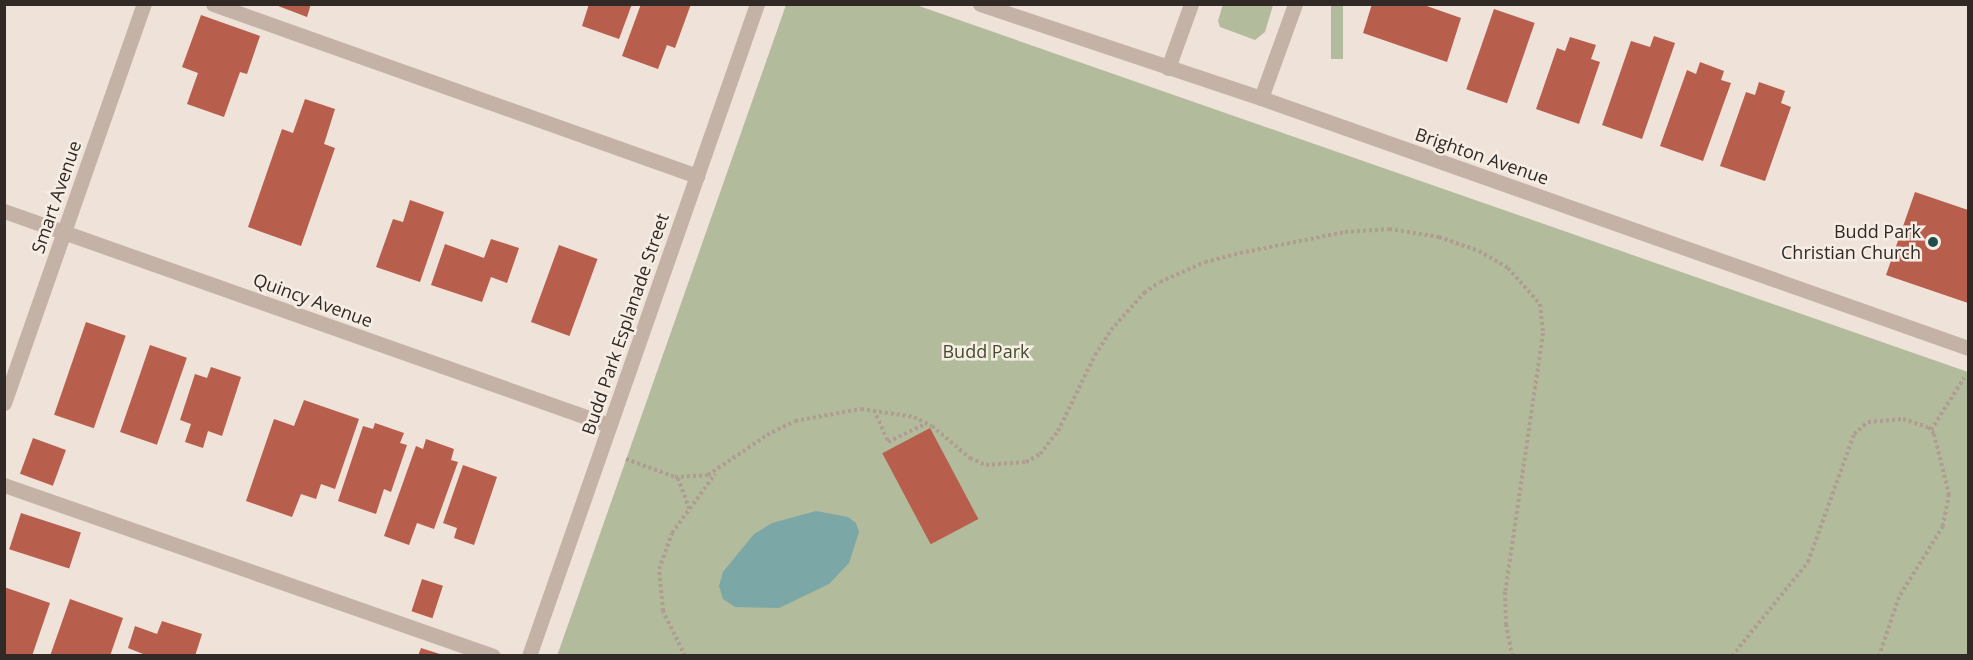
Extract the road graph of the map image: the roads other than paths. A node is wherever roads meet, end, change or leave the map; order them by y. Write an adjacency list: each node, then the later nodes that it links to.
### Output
1 (144, 4): 11 (street, Smart Avenue)
2 (213, 4): 9 (street)
3 (757, 4): 9 (street, Budd Park Esplanade Street)
4 (980, 4): 7 (street, Brighton Avenue)
5 (1191, 4): 7 (street)
6 (1295, 4): 8 (street)
7 (1168, 68): 8 (street, Brighton Avenue)
8 (1261, 98): 12 (street, Brighton Avenue)
9 (697, 176): 14 (street, Budd Park Esplanade Street)
10 (4, 211): 11 (street, Quincy Avenue)
11 (64, 232): 13 (street, Smart Avenue); 14 (street, Quincy Avenue)
12 (1968, 348)
13 (4, 403)
14 (609, 425): 17 (street, Budd Park Esplanade Street)
15 (4, 485): 16 (street)
16 (493, 656)
17 (529, 656)

